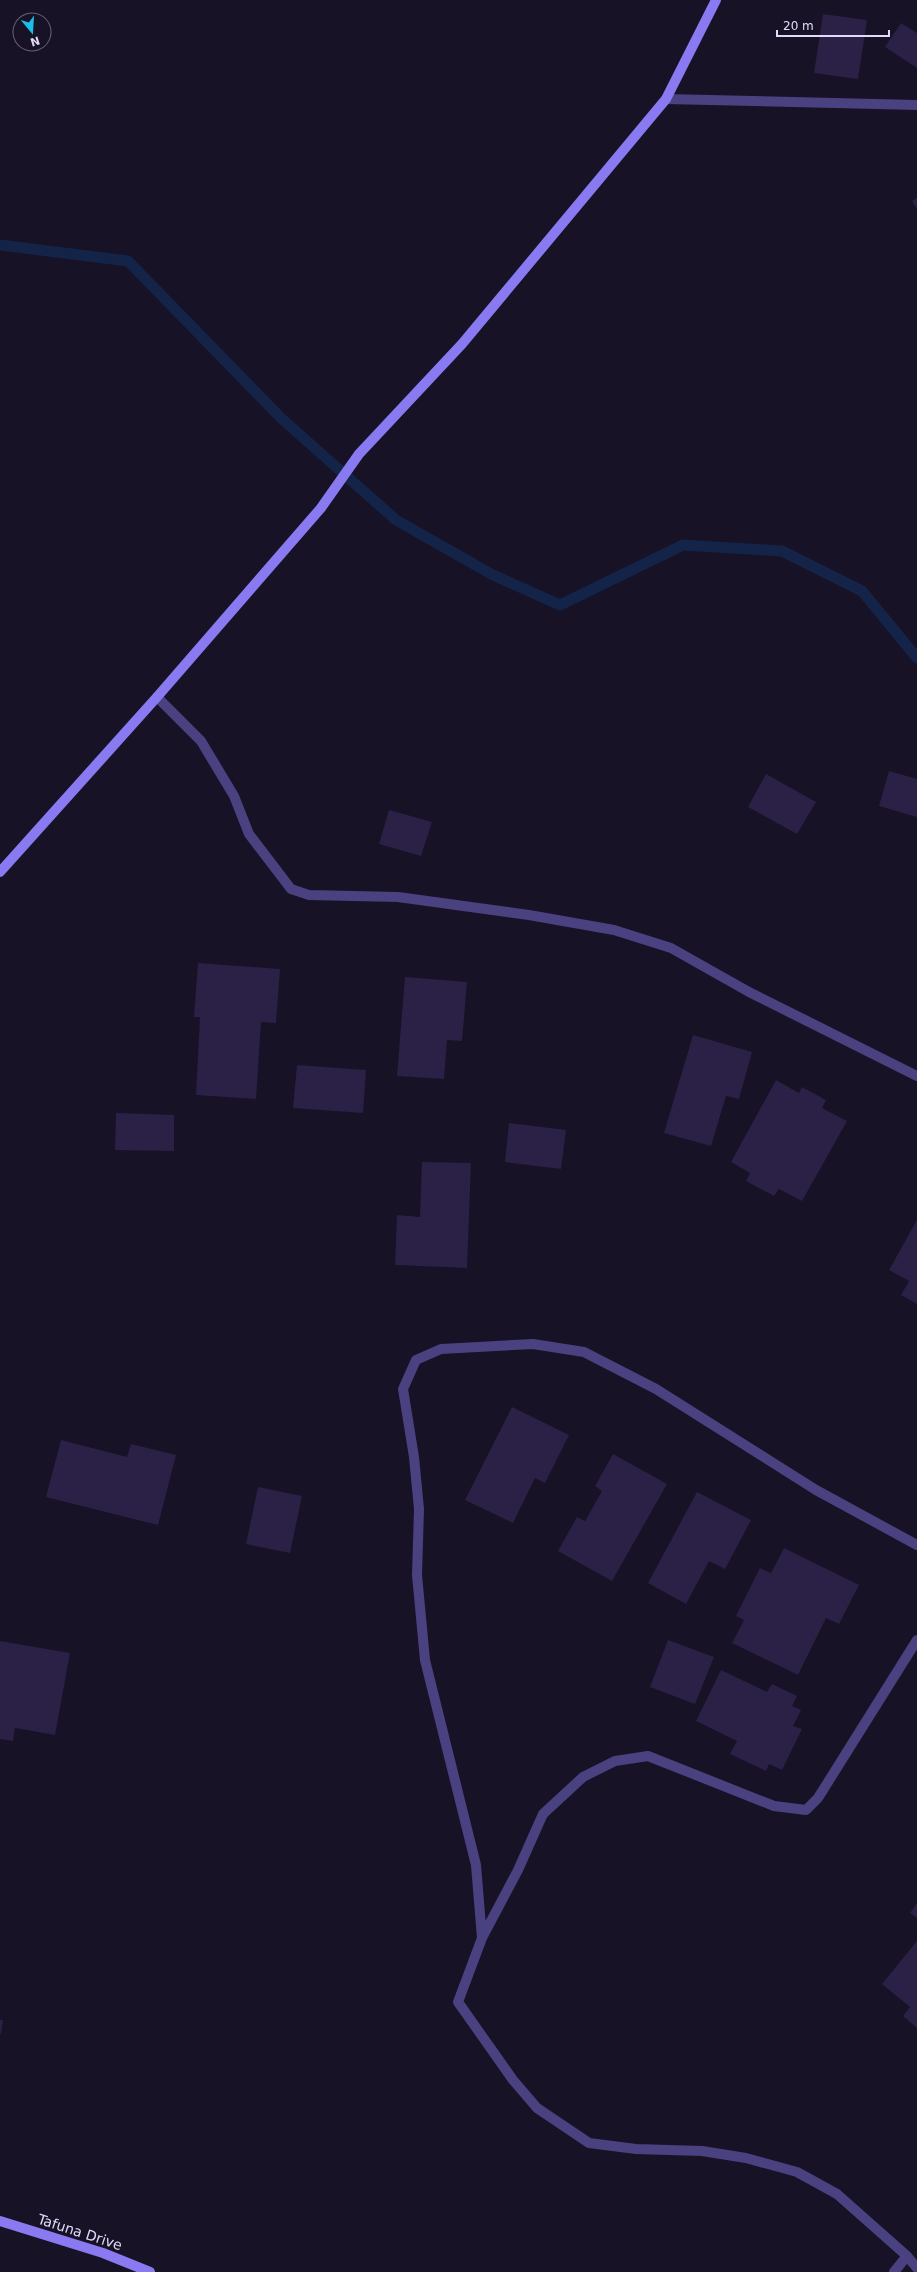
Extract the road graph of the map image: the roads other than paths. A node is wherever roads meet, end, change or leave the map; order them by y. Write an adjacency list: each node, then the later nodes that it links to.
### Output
1 (716, 0): 2 (main road)
2 (666, 99): 3 (street); 4 (main road)
3 (917, 105)
4 (157, 697): 5 (main road); 6 (street)
5 (0, 872)
6 (917, 1076)
7 (917, 1545): 9 (street)
8 (917, 1640): 9 (street)
9 (482, 1938): 11 (street)
10 (0, 2221): 13 (main road, Tafuna Drive)
11 (908, 2256): 12 (street); 14 (street)
12 (917, 2268)
13 (150, 2272)
14 (894, 2272)

